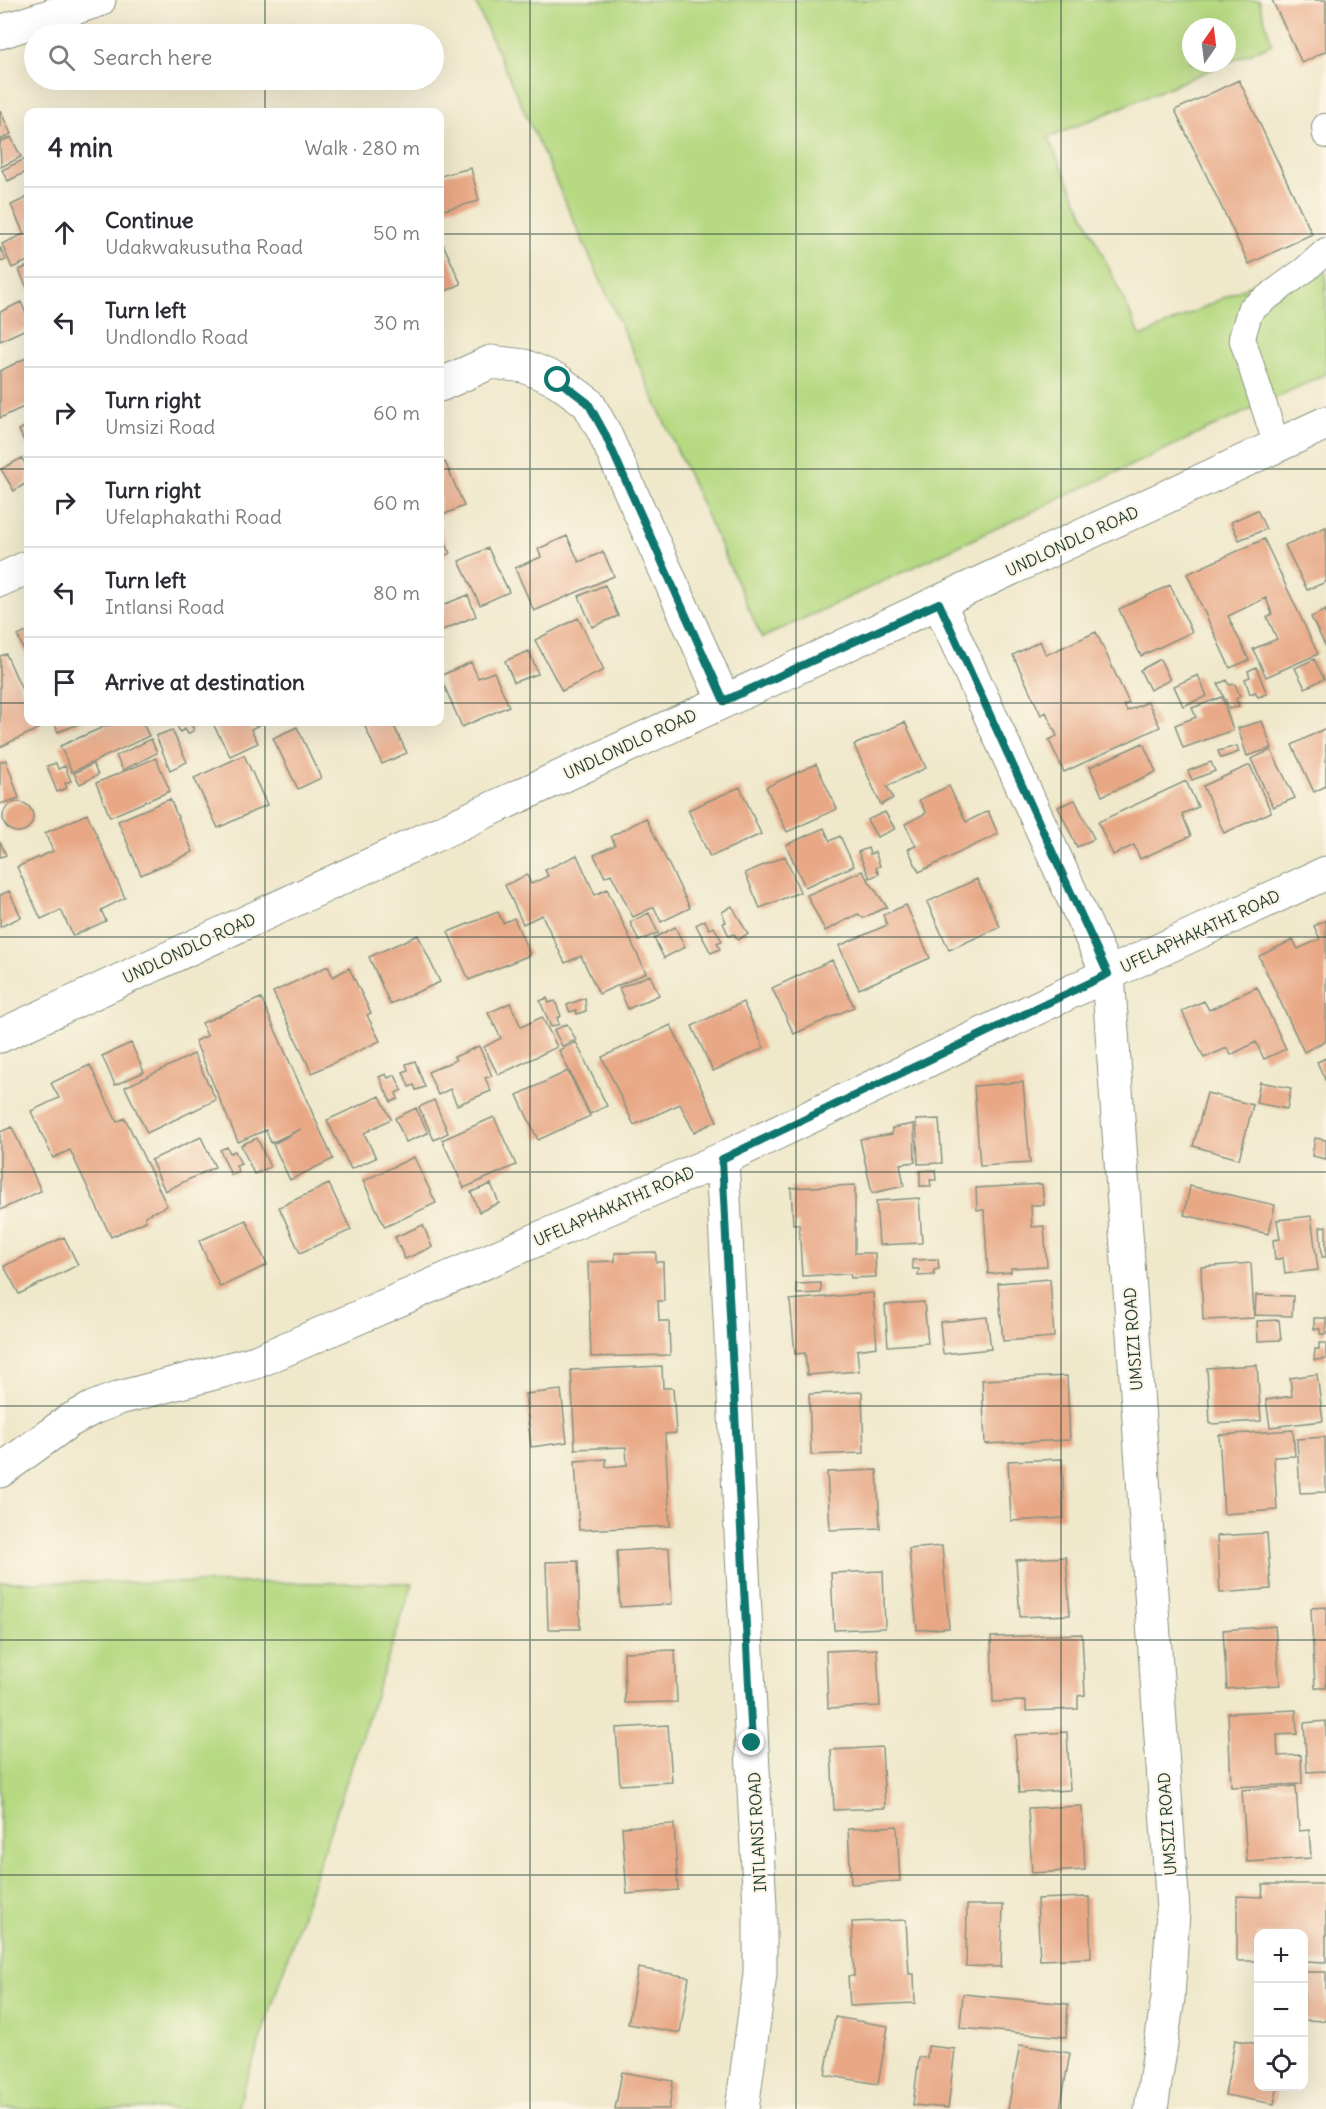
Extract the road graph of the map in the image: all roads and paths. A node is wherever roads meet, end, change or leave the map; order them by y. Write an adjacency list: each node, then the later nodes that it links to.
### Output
1 (99, 0): 3 (street)
2 (24, 24): 4 (street)
3 (25, 24)
4 (0, 32)
5 (1326, 251): 8 (lane)
6 (444, 383): 10 (street)
7 (1326, 423): 8 (street, UNDLONDLO ROAD)
8 (1277, 446): 9 (street, UNDLONDLO ROAD)
9 (939, 603): 10 (street, UNDLONDLO ROAD); 12 (street, UMSIZI ROAD)
10 (724, 701): 13 (street, UNDLONDLO ROAD)
11 (1326, 873): 12 (street, UFELAPHAKATHI ROAD)
12 (1108, 974): 14 (street, UFELAPHAKATHI ROAD); 17 (street, UMSIZI ROAD)
13 (0, 1036)
14 (722, 1159): 15 (street, UFELAPHAKATHI ROAD); 16 (street, INTLANSI ROAD)
15 (0, 1471)
16 (742, 2109)
17 (1151, 2109)

